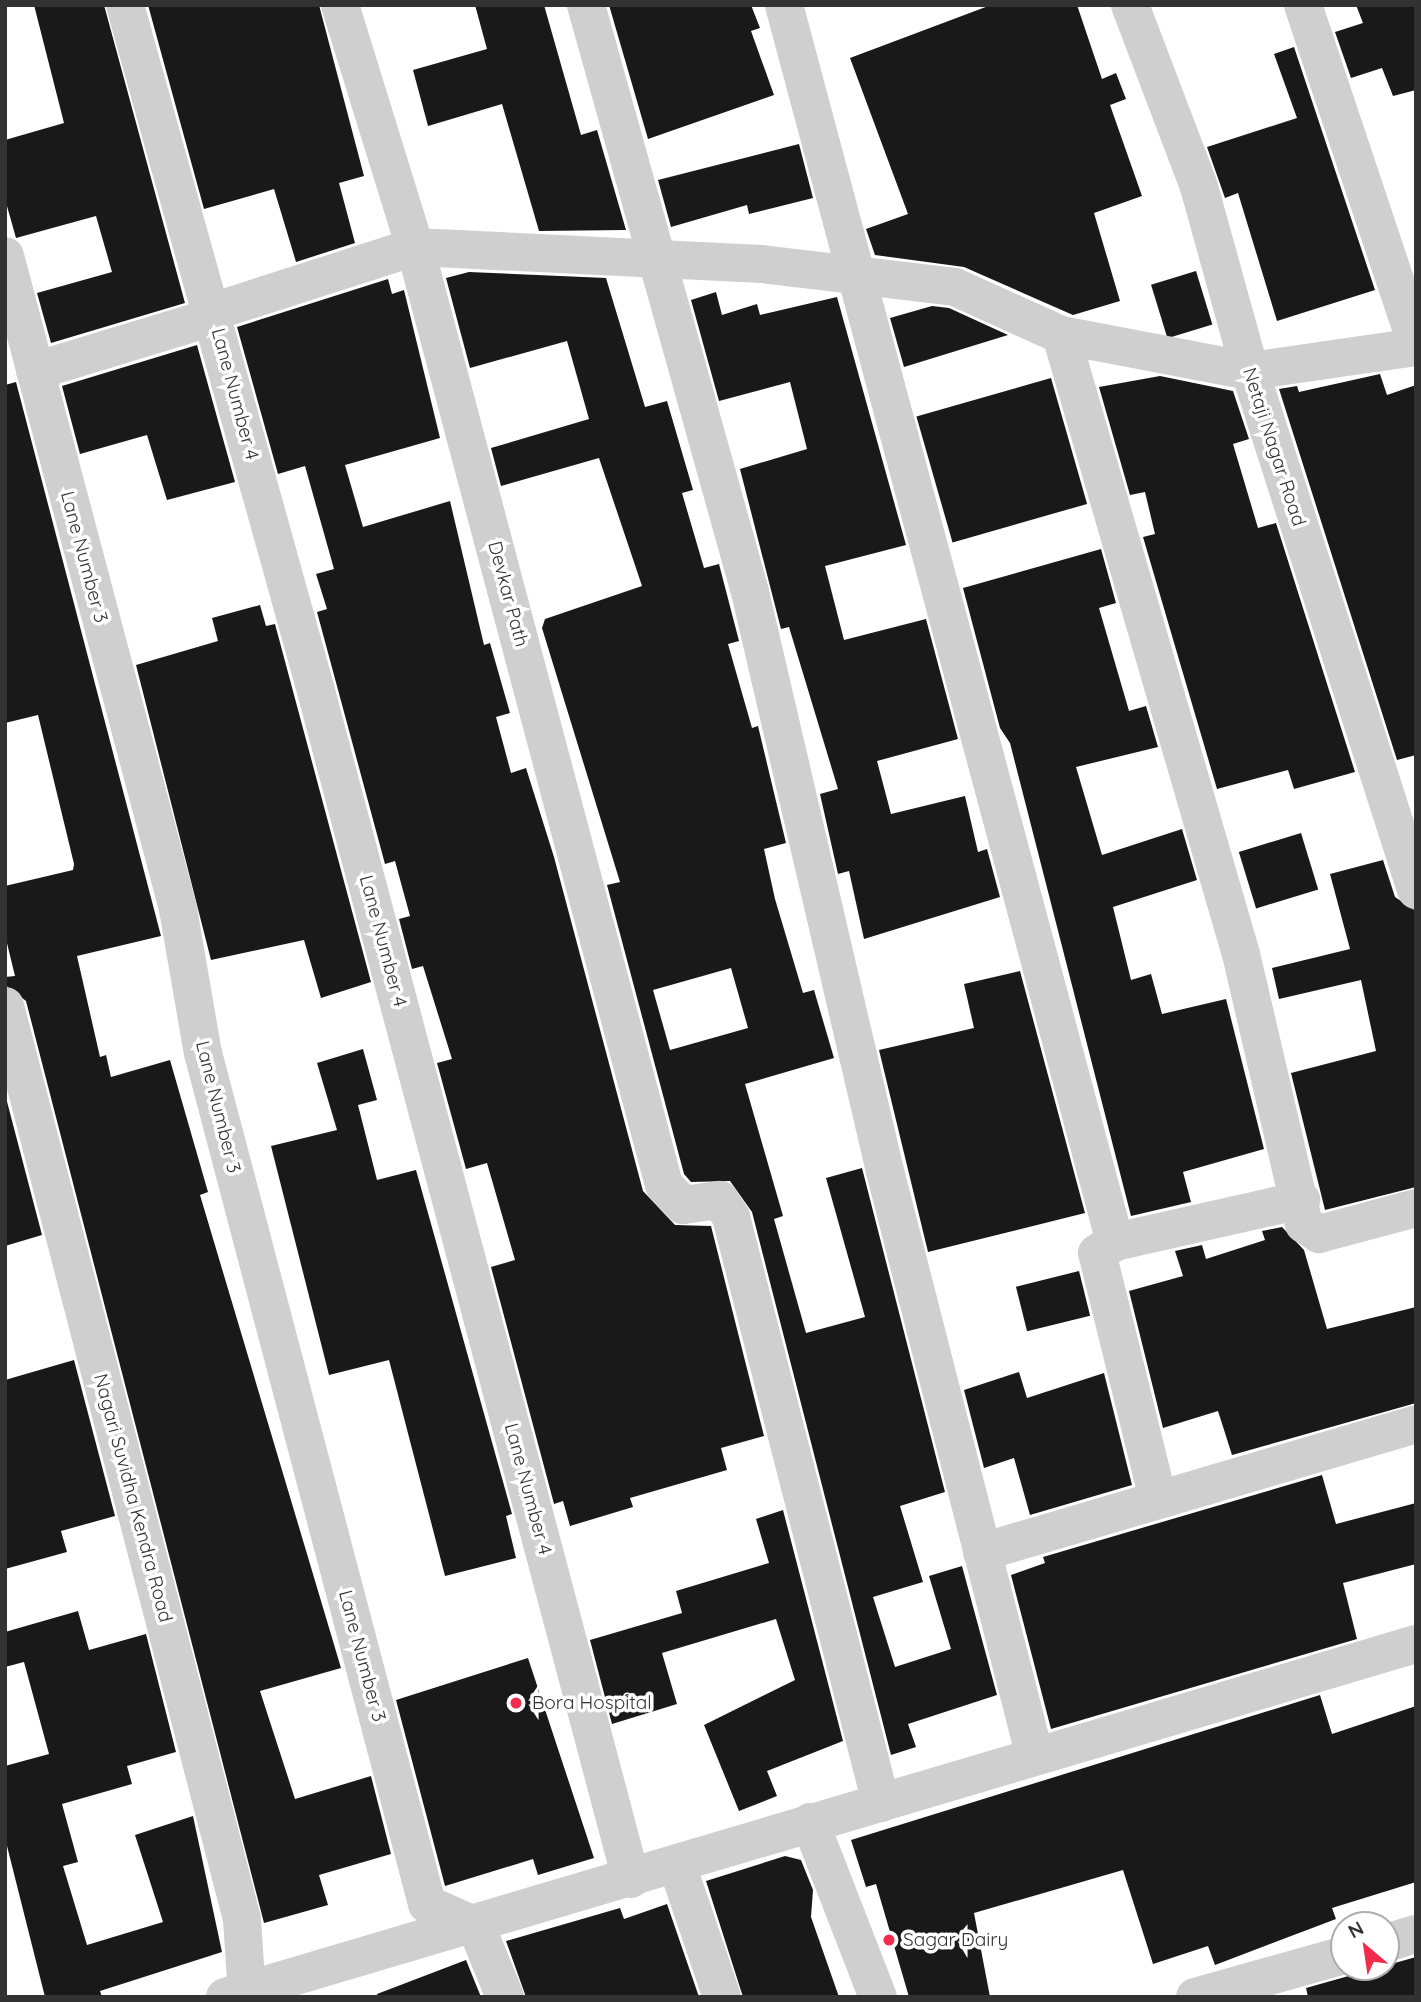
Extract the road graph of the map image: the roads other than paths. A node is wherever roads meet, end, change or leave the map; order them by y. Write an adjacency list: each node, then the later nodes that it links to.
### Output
1 (125, 5): 11 (street, Lane Number 4)
2 (340, 5): 7 (street, Devkar Path)
3 (586, 5): 9 (street)
4 (785, 5): 10 (street)
5 (1130, 5): 15 (street, Netaji Nagar Road)
6 (1303, 5): 13 (street)
7 (415, 247): 9 (street); 11 (street); 26 (street, Devkar Path)
8 (5, 256): 14 (street, Lane Number 3)
9 (659, 261): 10 (street); 23 (street)
10 (861, 277): 12 (street); 20 (street)
11 (213, 314): 14 (street); 29 (street, Lane Number 4)
12 (1061, 335): 15 (street); 18 (street)
13 (1415, 342): 15 (street)
14 (35, 371): 30 (street, Lane Number 3)
15 (1250, 372): 16 (street, Netaji Nagar Road)
16 (1416, 890)
17 (5, 1006): 32 (street, Nagari Suvidha Kendra Road)
18 (1301, 1200): 19 (street); 20 (street)
19 (1416, 1208)
20 (1115, 1242): 22 (street)
21 (1416, 1424): 22 (street)
22 (1158, 1499): 23 (street)
23 (982, 1552): 25 (street)
24 (1416, 1644): 25 (street)
25 (1034, 1753): 26 (street)
26 (881, 1802): 27 (street)
27 (810, 1822): 28 (street); 35 (street)
28 (677, 1865): 29 (street); 34 (street)
29 (631, 1880): 30 (street)
30 (476, 1926): 32 (street); 33 (street)
31 (1330, 1959): 36 (street)
32 (239, 1995)
33 (505, 1997)
34 (722, 1997)
35 (878, 1997)
36 (1195, 1997)

